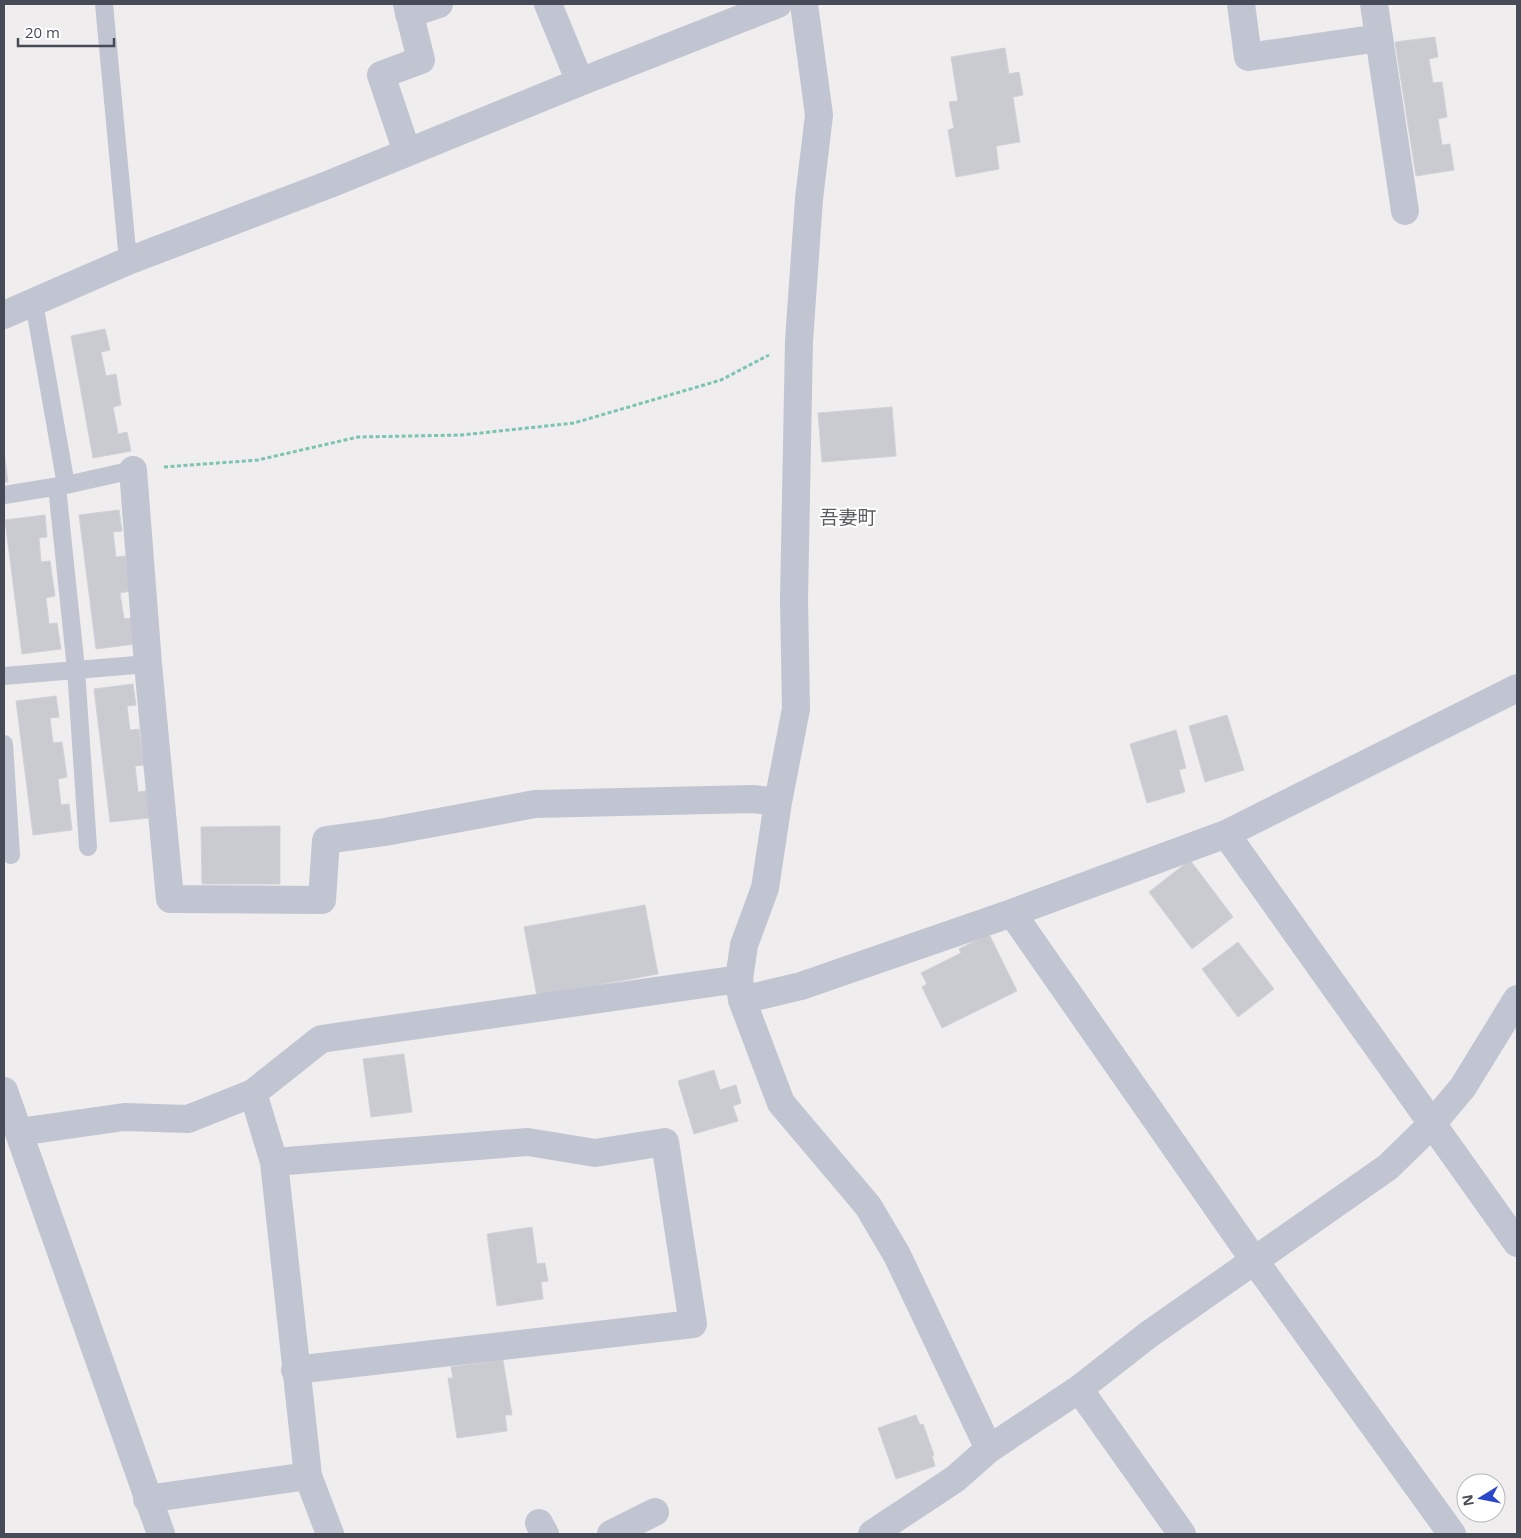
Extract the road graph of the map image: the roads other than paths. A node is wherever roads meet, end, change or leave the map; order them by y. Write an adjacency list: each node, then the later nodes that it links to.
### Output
1 (104, 4): 13 (lane)
2 (439, 4): 8 (street)
3 (548, 4): 10 (street)
4 (778, 4): 10 (street)
5 (804, 4): 24 (street)
6 (1241, 4): 9 (street)
7 (1374, 4): 9 (street)
8 (408, 9): 11 (street)
9 (1379, 38): 12 (street)
10 (580, 82): 11 (street)
11 (407, 152): 13 (street)
12 (1406, 211)
13 (128, 261): 14 (street)
14 (34, 303): 15 (street); 17 (lane)
15 (4, 315)
16 (133, 470): 17 (lane); 19 (street)
17 (62, 486): 18 (lane); 20 (lane)
18 (4, 495)
19 (148, 664): 20 (lane); 24 (street)
20 (76, 669): 21 (lane); 26 (lane)
21 (4, 676)
22 (1517, 688): 25 (street)
23 (4, 744): 27 (lane)
24 (778, 802): 29 (street)
25 (1226, 834): 28 (street); 33 (street)
26 (88, 847)
27 (11, 855)
28 (1012, 913): 29 (street); 37 (street)
29 (740, 990): 32 (street); 40 (street)
30 (1517, 999): 33 (street)
31 (4, 1091): 34 (street)
32 (253, 1093): 34 (street); 35 (street)
33 (1432, 1124): 36 (street); 37 (street)
34 (19, 1132): 42 (street)
35 (274, 1162): 38 (street); 38 (street)
36 (1517, 1243)
37 (1254, 1260): 39 (street); 49 (street)
38 (295, 1370): 41 (street)
39 (1079, 1389): 40 (street); 48 (street)
40 (989, 1449): 47 (street)
41 (308, 1476): 42 (street); 45 (street)
42 (147, 1499): 44 (street)
43 (655, 1512): 46 (street)
44 (161, 1534)
45 (330, 1534)
46 (611, 1534)
47 (872, 1534)
48 (1182, 1534)
49 (1452, 1534)

